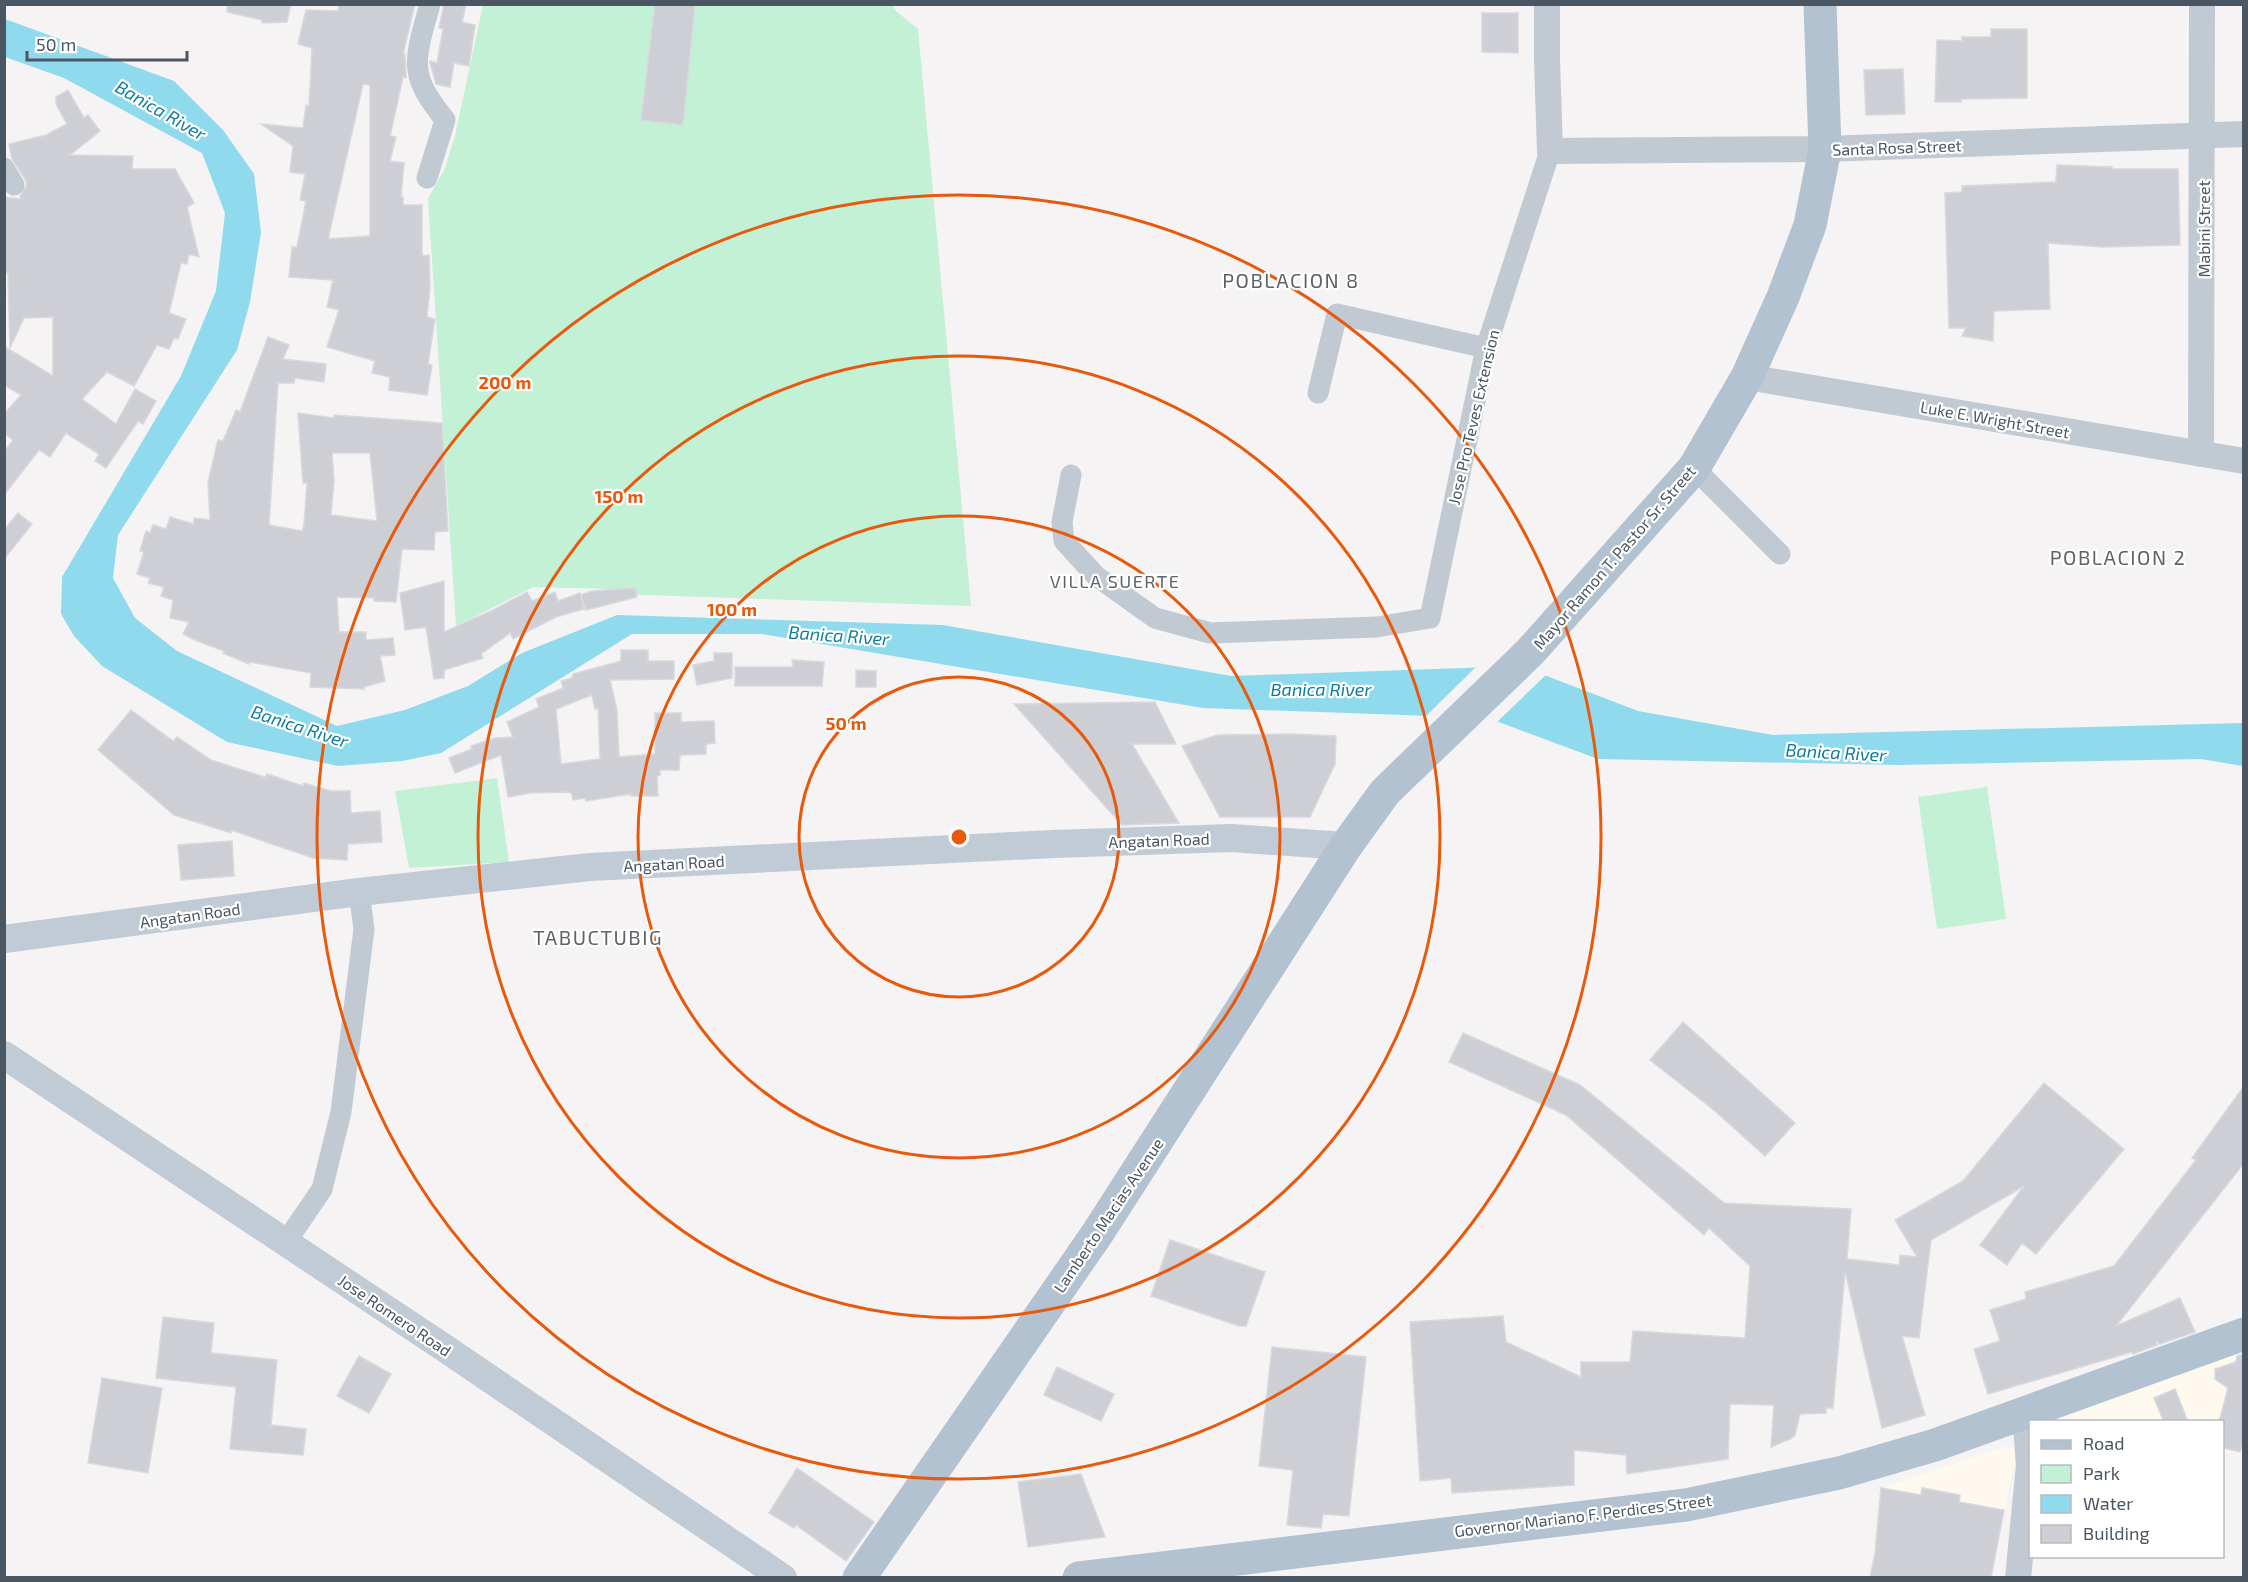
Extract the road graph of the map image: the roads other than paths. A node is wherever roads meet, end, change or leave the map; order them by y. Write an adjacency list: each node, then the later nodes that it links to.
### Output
1 (430, 4): 9 (street)
2 (1547, 4): 8 (street)
3 (1820, 4): 7 (main road, Mayor Ramon T. Pastor Sr. Street)
4 (2202, 4): 6 (street, Mabini Street)
5 (2244, 134): 6 (street, Santa Rosa Street)
6 (2203, 136): 7 (street, Santa Rosa Street); 13 (street, Mabini Street)
7 (1825, 149): 8 (street, Santa Rosa Street); 11 (main road, Mayor Ramon T. Pastor Sr. Street)
8 (1550, 151): 10 (street, Jose Pro Teves Extension)
9 (427, 178)
10 (1486, 348): 12 (street); 16 (street, Jose Pro Teves Extension)
11 (1748, 377): 13 (street, Luke E. Wright Street); 15 (main road, Mayor Ramon T. Pastor Sr. Street)
12 (1318, 393)
13 (2202, 454): 14 (street, Luke E. Wright Street)
14 (2244, 461)
15 (1694, 468): 17 (street); 18 (main road, Mayor Ramon T. Pastor Sr. Street)
16 (1071, 475)
17 (1780, 554)
18 (1346, 846): 19 (main road, Angatan Road); 28 (main road, Lamberto Macias Avenue)
19 (359, 892): 20 (main road, Angatan Road); 22 (street)
20 (4, 939)
21 (4, 1055): 22 (main road, Jose Romero Road)
22 (286, 1242): 27 (main road, Jose Romero Road)
23 (2244, 1334): 24 (main road, Governor Mariano F. Perdices Street)
24 (2025, 1413): 25 (street); 29 (main road, Governor Mariano F. Perdices Street)
25 (2029, 1455)
26 (2029, 1474): 30 (street)
27 (783, 1578)
28 (859, 1578)
29 (1079, 1578)
30 (2018, 1578)

